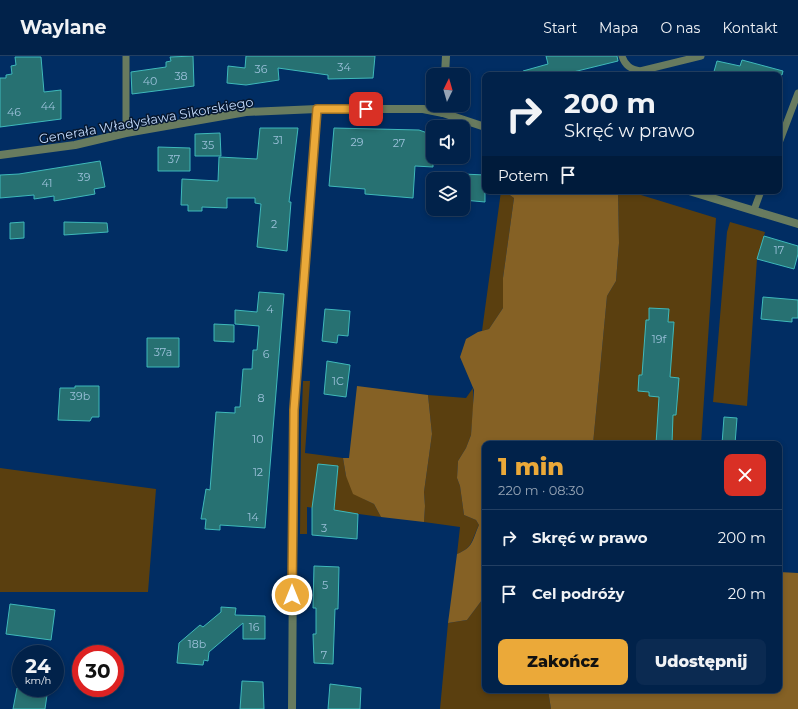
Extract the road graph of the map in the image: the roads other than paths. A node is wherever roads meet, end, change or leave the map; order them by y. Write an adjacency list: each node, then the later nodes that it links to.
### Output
1 (126, 56): 11 (lane)
2 (446, 56): 5 (street)
3 (622, 56): 4 (lane)
4 (701, 56)
5 (445, 68)
6 (798, 94): 12 (lane)
7 (317, 109): 8 (street, Generała Władysława Sikorskiego); 11 (street, Generała Władysława Sikorskiego); 18 (street)
8 (426, 109)
9 (450, 112): 10 (street, Generała Władysława Sikorskiego)
10 (482, 126)
11 (126, 133): 13 (street, Generała Władysława Sikorskiego)
12 (782, 135)
13 (0, 155)
14 (699, 194): 16 (street)
15 (760, 194): 16 (lane)
16 (754, 210): 17 (street)
17 (798, 224)
18 (292, 709)

